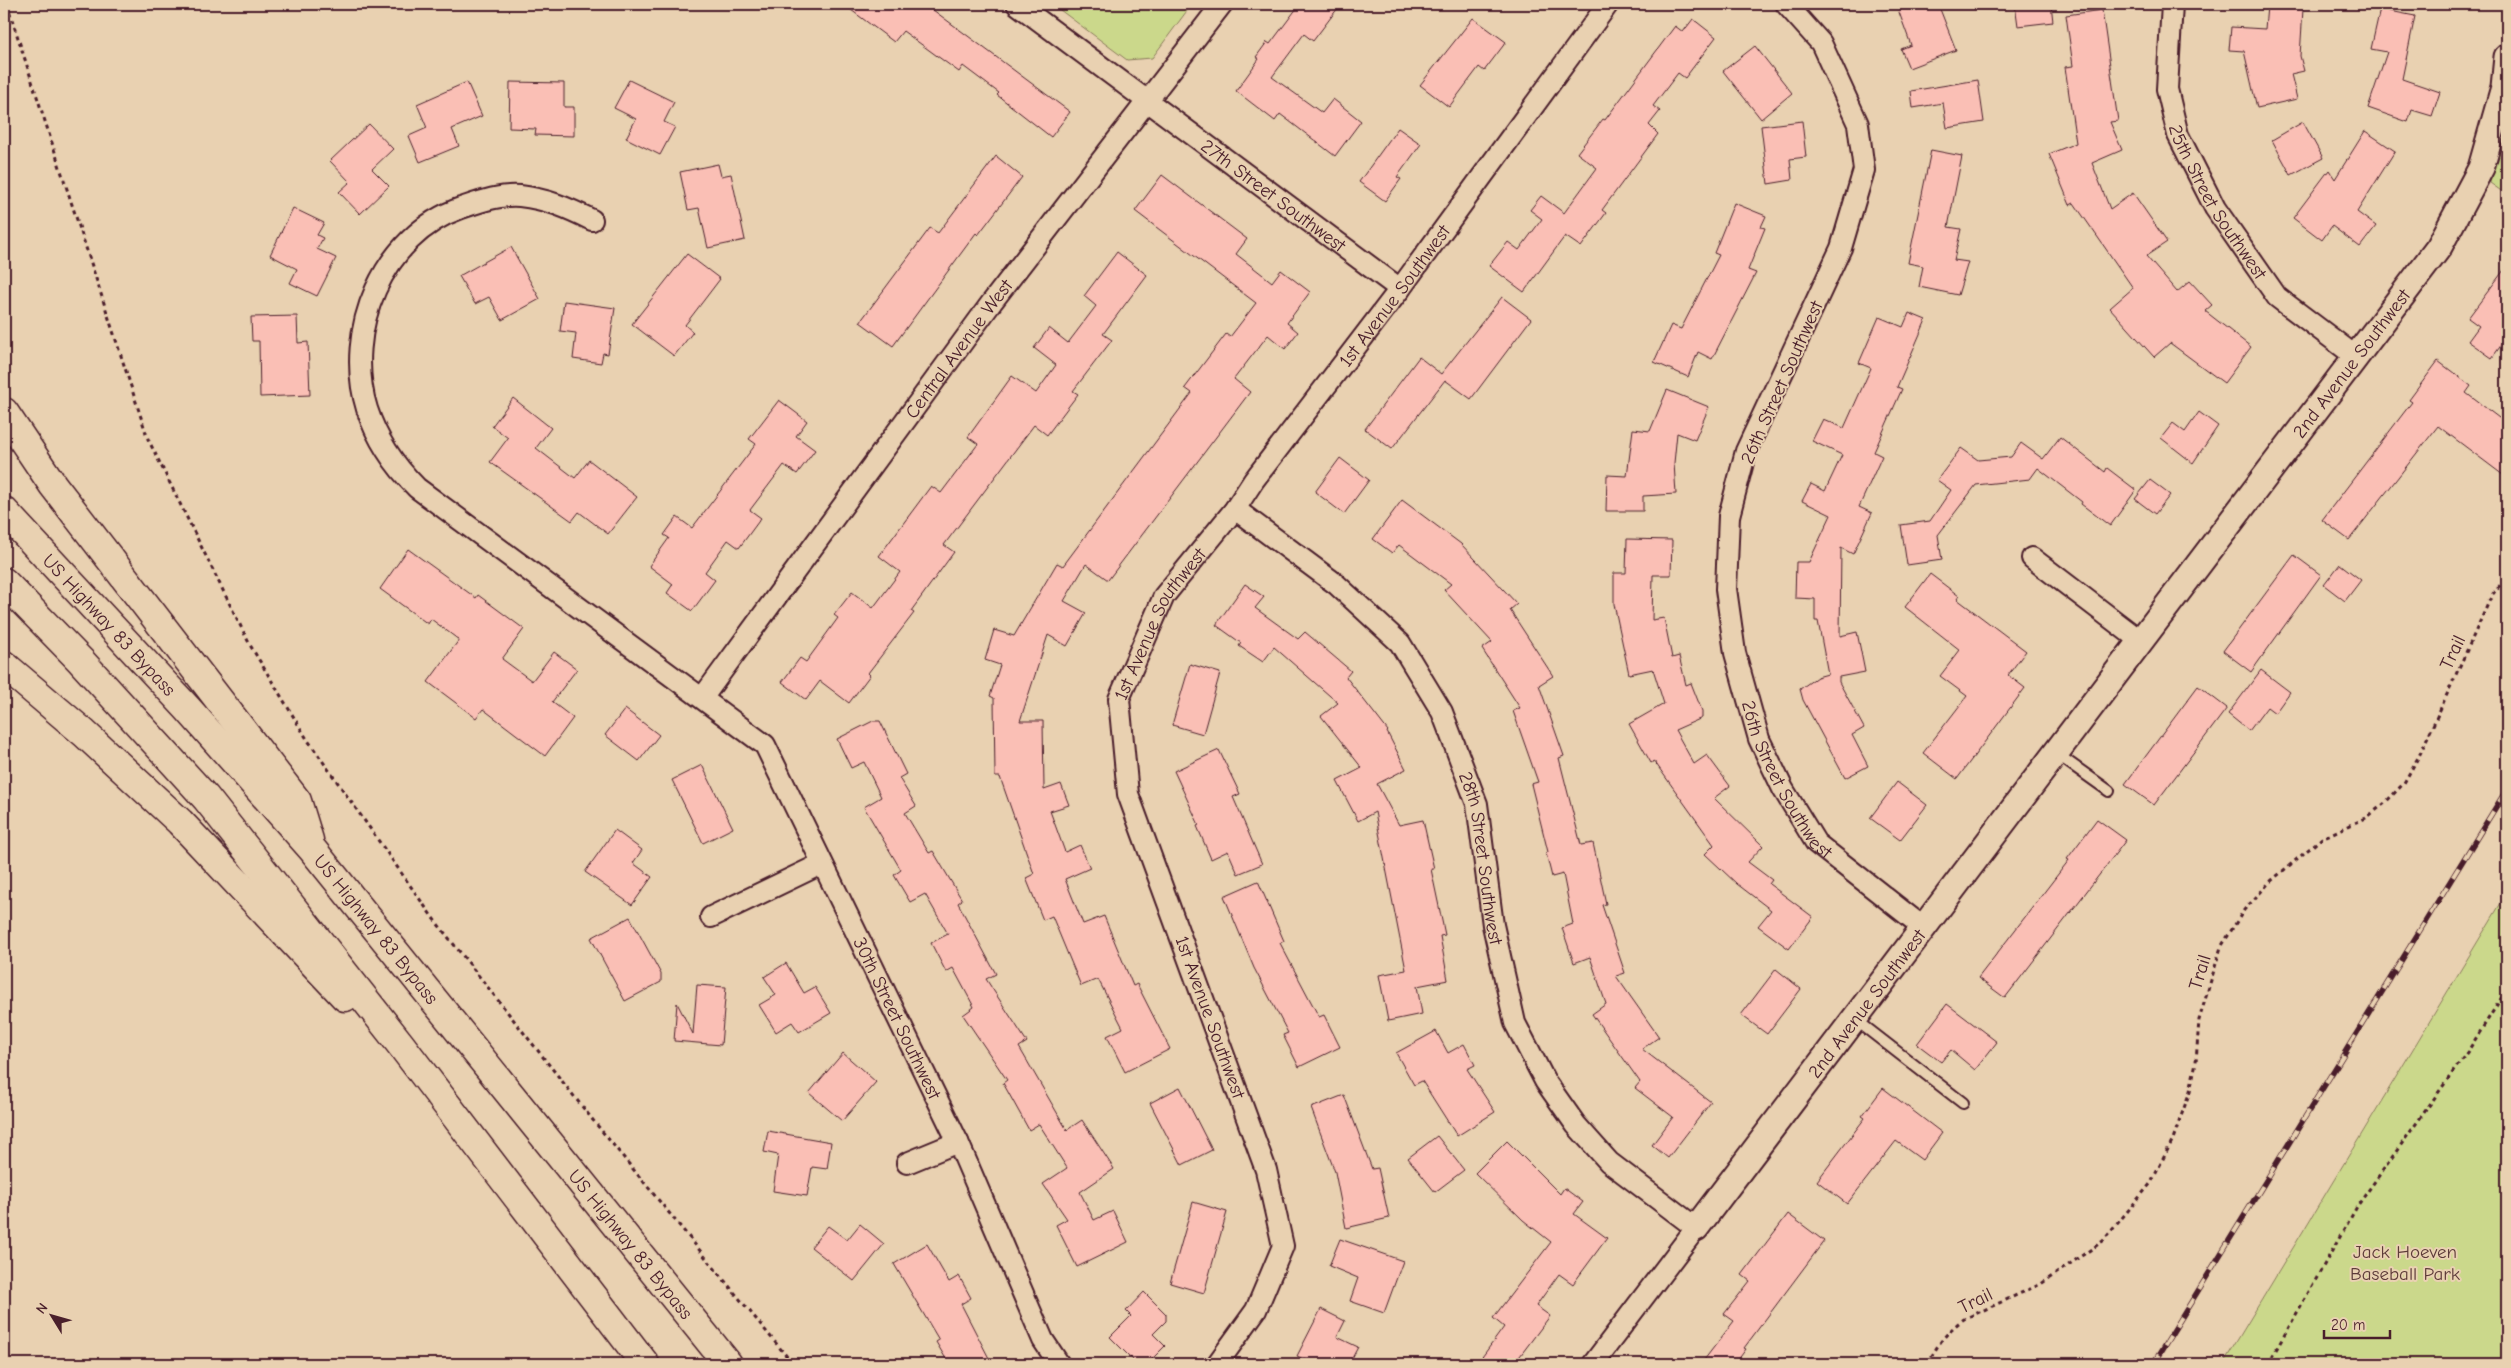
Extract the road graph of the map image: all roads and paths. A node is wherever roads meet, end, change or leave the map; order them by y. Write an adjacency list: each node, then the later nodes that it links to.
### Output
1 (7, 4): 36 (path)
2 (1017, 4): 8 (street, 27th Street Southwest)
3 (1222, 4): 8 (street, Central Avenue West)
4 (1608, 4): 10 (street, 1st Avenue Southwest)
5 (1786, 4): 26 (street, 26th Street Southwest)
6 (2172, 4): 11 (street, 25th Street Southwest)
7 (2507, 57): 11 (street, 2nd Avenue Southwest)
8 (1148, 100): 10 (street, 27th Street Southwest); 20 (street, Central Avenue West)
9 (592, 220): 20 (street, 30th Street Southwest)
10 (1400, 289): 13 (street, 1st Avenue Southwest)
11 (2354, 356): 18 (street, 2nd Avenue Southwest)
12 (4, 412): 23 (highway)
13 (1235, 509): 33 (street, 28th Street Southwest); 38 (street, 1st Avenue Southwest)
14 (4, 511): 23 (highway, US Highway 83 Bypass)
15 (2032, 558): 18 (street)
16 (2507, 577): 40 (path, Trail)
17 (4, 582): 29 (highway)
18 (2142, 642): 21 (street, 2nd Avenue Southwest)
19 (4, 665): 29 (highway)
20 (703, 697): 24 (street, 30th Street Southwest)
21 (2057, 754): 22 (lane); 26 (street, 2nd Avenue Southwest)
22 (2109, 791)
23 (312, 849): 35 (highway, US Highway 83 Bypass)
24 (821, 864): 25 (street); 31 (street, 30th Street Southwest)
25 (711, 917)
26 (1924, 928): 28 (street, 2nd Avenue Southwest)
27 (2507, 989): 41 (path)
28 (1856, 1020): 30 (lane); 33 (street, 2nd Avenue Southwest)
29 (401, 1045): 34 (highway)
30 (1963, 1103)
31 (958, 1142): 32 (street); 37 (street, 30th Street Southwest)
32 (907, 1163)
33 (1696, 1228): 39 (street, 2nd Avenue Southwest)
34 (645, 1364)
35 (728, 1364)
36 (793, 1364)
37 (1059, 1364)
38 (1217, 1364)
39 (1593, 1364)
40 (1928, 1364)
41 (2268, 1364)

